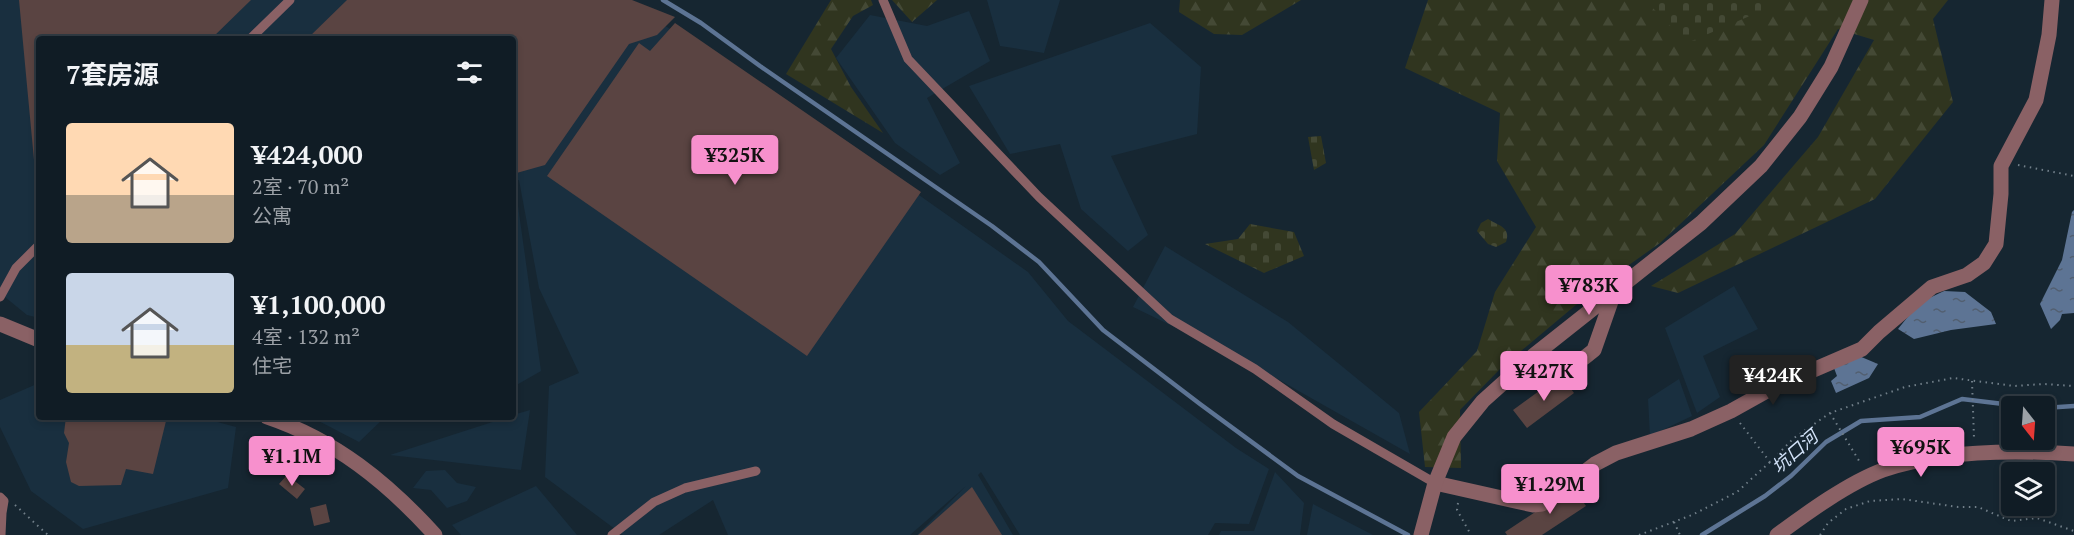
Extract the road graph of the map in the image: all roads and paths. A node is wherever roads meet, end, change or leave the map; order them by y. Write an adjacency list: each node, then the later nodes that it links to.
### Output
1 (290, 0): 5 (lane)
2 (883, 0): 24 (lane)
3 (1861, 0): 9 (street)
4 (2052, 0): 6 (street)
5 (253, 36)
6 (2001, 166): 7 (path); 16 (street)
7 (2074, 176)
8 (36, 248): 10 (lane)
9 (1615, 290): 13 (street); 24 (street)
10 (1, 291)
11 (0, 324): 12 (street)
12 (36, 339)
13 (1584, 358)
14 (1972, 381): 15 (path); 17 (path); 19 (path)
15 (2074, 386)
16 (1731, 411): 21 (path); 25 (street)
17 (1830, 413): 21 (path); 23 (path)
18 (274, 420): 32 (street)
19 (1974, 445)
20 (2074, 454): 37 (street)
21 (1770, 462): 27 (path)
22 (756, 471): 33 (lane)
23 (1866, 471)
24 (1435, 483): 25 (street); 28 (street)
25 (1460, 489): 34 (path)
26 (4, 497): 30 (lane); 31 (path)
27 (1674, 522): 35 (path); 36 (path)
28 (1422, 530)
29 (2074, 531): 38 (path)
30 (1, 535)
31 (48, 535)
32 (435, 535)
33 (612, 535)
34 (1471, 535)
35 (1640, 535)
36 (1680, 535)
37 (1777, 535)
38 (1820, 535)

